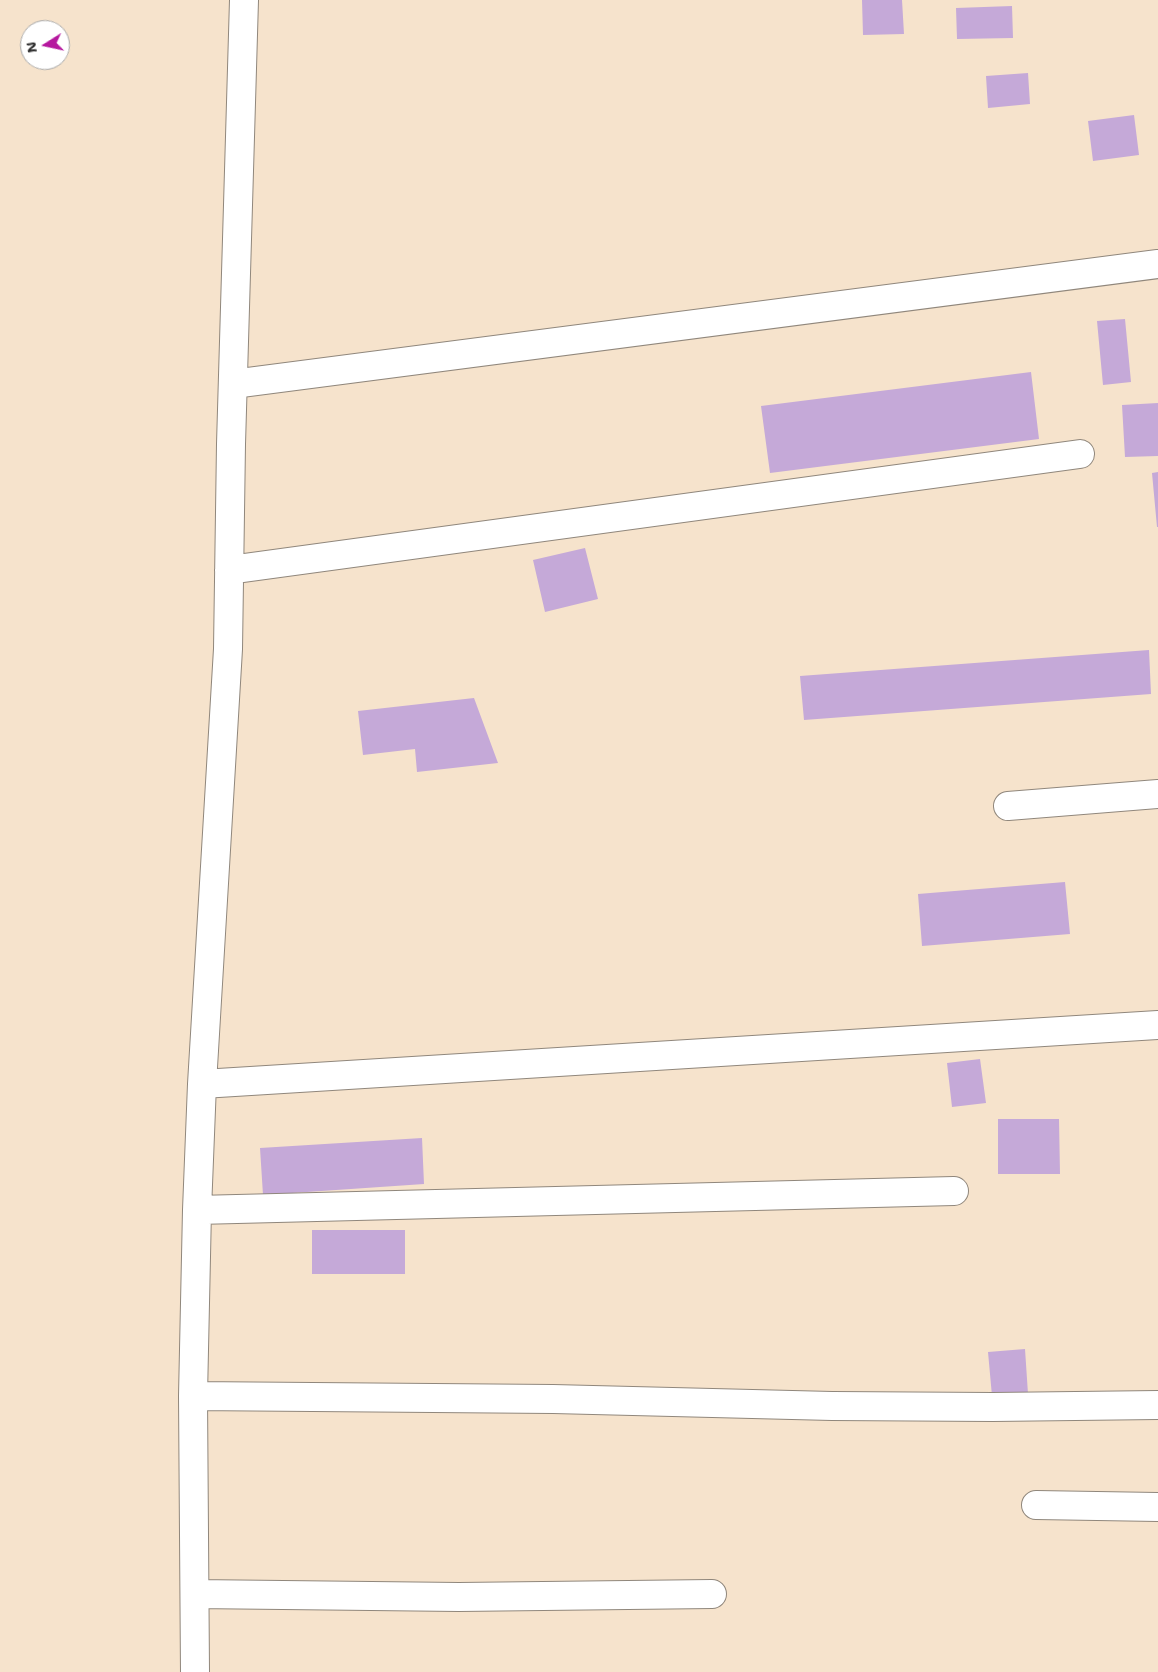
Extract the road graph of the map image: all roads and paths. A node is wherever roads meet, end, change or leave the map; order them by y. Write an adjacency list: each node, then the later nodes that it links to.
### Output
1 (244, 0): 3 (street)
2 (1158, 264): 3 (street)
3 (233, 384): 5 (street)
4 (1080, 454): 5 (street)
5 (229, 570): 9 (street)
6 (1158, 794): 7 (street)
7 (1008, 806)
8 (1158, 1025): 9 (street)
9 (202, 1084): 11 (street)
10 (954, 1191): 11 (street)
11 (197, 1210): 12 (street)
12 (193, 1396): 13 (street); 16 (street)
13 (1158, 1405)
14 (1036, 1505): 15 (street)
15 (1158, 1507)
16 (195, 1594): 17 (street); 18 (street)
17 (712, 1594)
18 (195, 1672)

